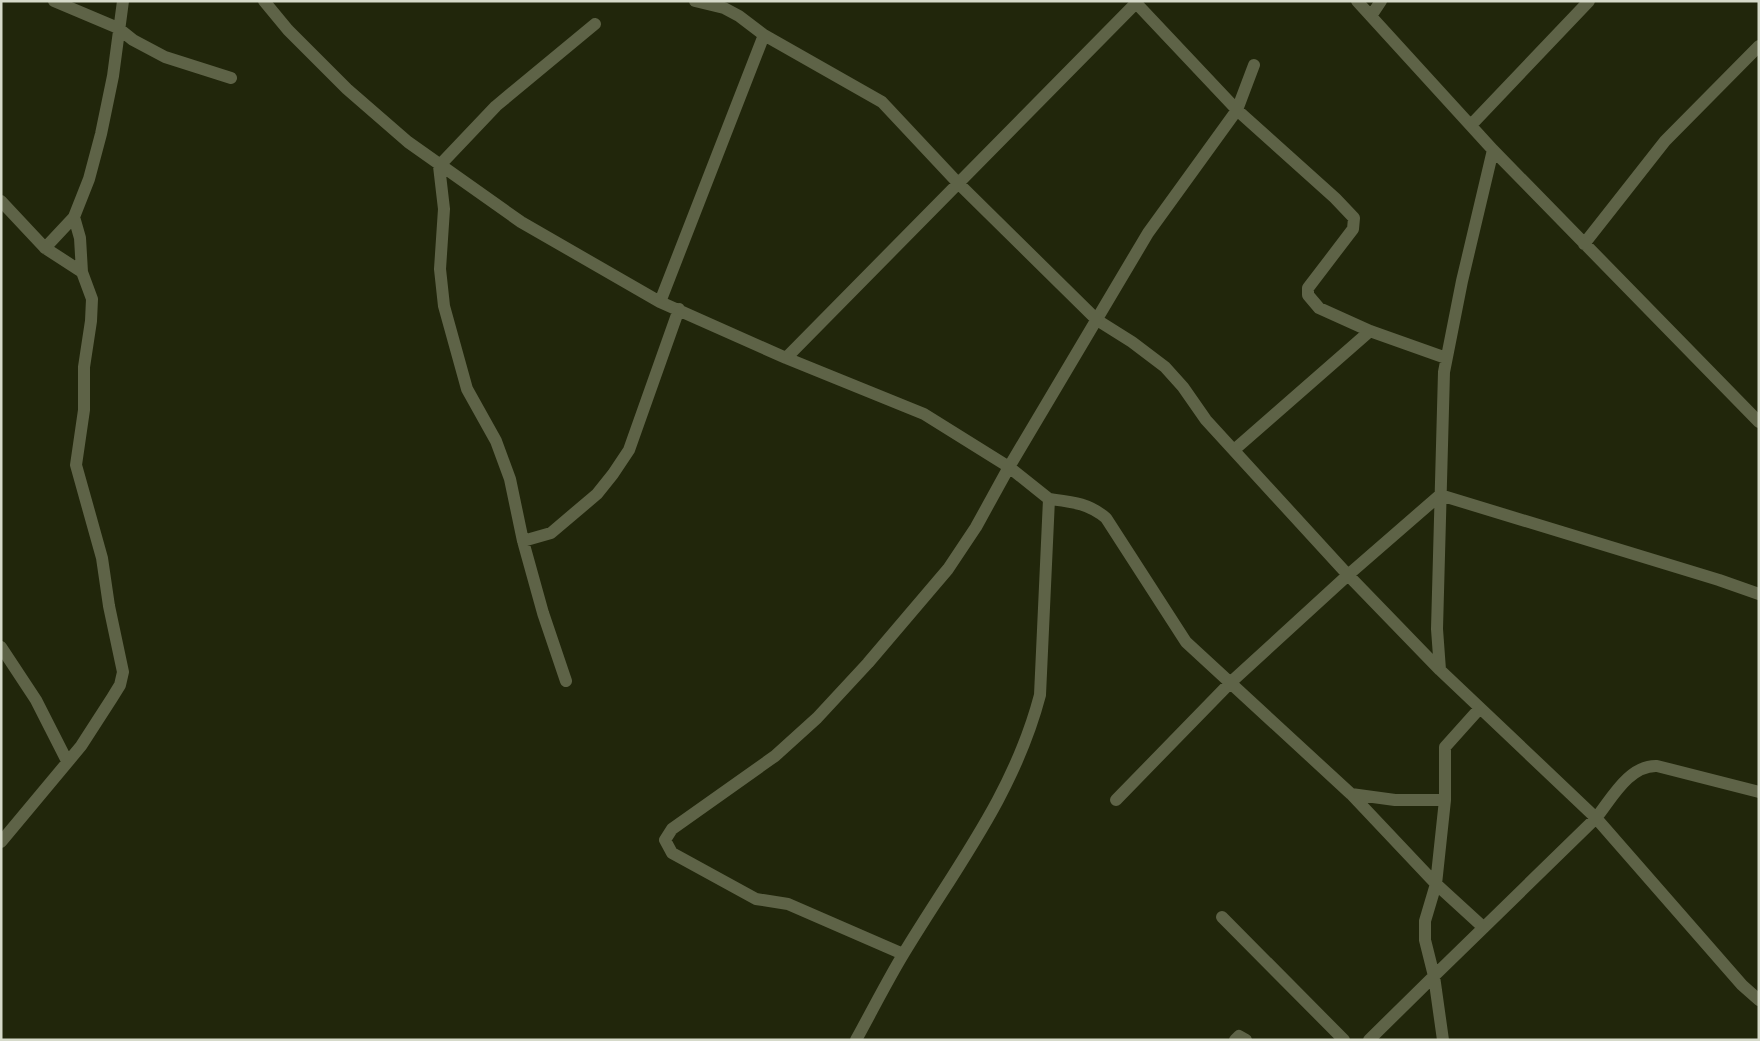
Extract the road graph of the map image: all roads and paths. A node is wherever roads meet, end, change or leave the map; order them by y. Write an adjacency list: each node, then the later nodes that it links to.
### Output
1 (54, 1): 11 (street)
2 (123, 1): 11 (street)
3 (264, 1): 19 (street)
4 (696, 1): 12 (street)
5 (1357, 1): 9 (street)
6 (1381, 1): 9 (street)
7 (1589, 1): 17 (street)
8 (1137, 2): 16 (street); 20 (street)
9 (1371, 16): 17 (street)
10 (595, 24): 19 (street)
11 (118, 28): 15 (street); 22 (street)
12 (764, 35): 20 (street); 26 (street)
13 (1759, 46): 23 (street)
14 (1254, 65): 16 (street)
15 (231, 78)
16 (1237, 110): 28 (street); 29 (street)
17 (1470, 125): 18 (street)
18 (1493, 150): 23 (street); 31 (street)
19 (439, 166): 26 (street); 37 (street)
20 (957, 182): 28 (street); 30 (street)
21 (1, 202): 24 (street)
22 (74, 217): 24 (street); 25 (street)
23 (1584, 244): 32 (street)
24 (45, 248): 25 (street)
25 (82, 272): 45 (street)
26 (660, 302): 27 (street)
27 (679, 310): 30 (street); 37 (street)
28 (1097, 320): 33 (street); 34 (street)
29 (1370, 331): 31 (street); 33 (street)
30 (786, 358): 34 (street)
31 (1446, 358): 35 (street)
32 (1759, 422)
33 (1234, 450): 38 (street)
34 (1009, 467): 36 (street); 55 (street)
35 (1440, 496): 38 (street); 39 (street); 41 (street)
36 (1050, 499): 43 (street); 55 (street)
37 (524, 541): 42 (street)
38 (1348, 575): 41 (street); 43 (street)
39 (1759, 594)
40 (1, 647): 45 (street)
41 (1440, 670): 44 (street)
42 (566, 681)
43 (1230, 683): 47 (street); 48 (street)
44 (1480, 708): 49 (street); 50 (street)
45 (67, 761): 51 (street)
46 (1759, 792): 50 (street)
47 (1351, 794): 49 (street); 52 (street)
48 (1116, 800)
49 (1446, 800): 52 (street)
50 (1596, 818): 54 (street); 57 (street)
51 (1, 842)
52 (1436, 884): 54 (street); 56 (street)
53 (1222, 917): 61 (street)
54 (1483, 927): 56 (street)
55 (903, 954): 58 (street)
56 (1434, 976): 62 (street); 63 (street)
57 (1759, 1000)
58 (856, 1040)
59 (1235, 1040): 60 (street)
60 (1246, 1040)
61 (1344, 1040)
62 (1369, 1040)
63 (1443, 1040)

